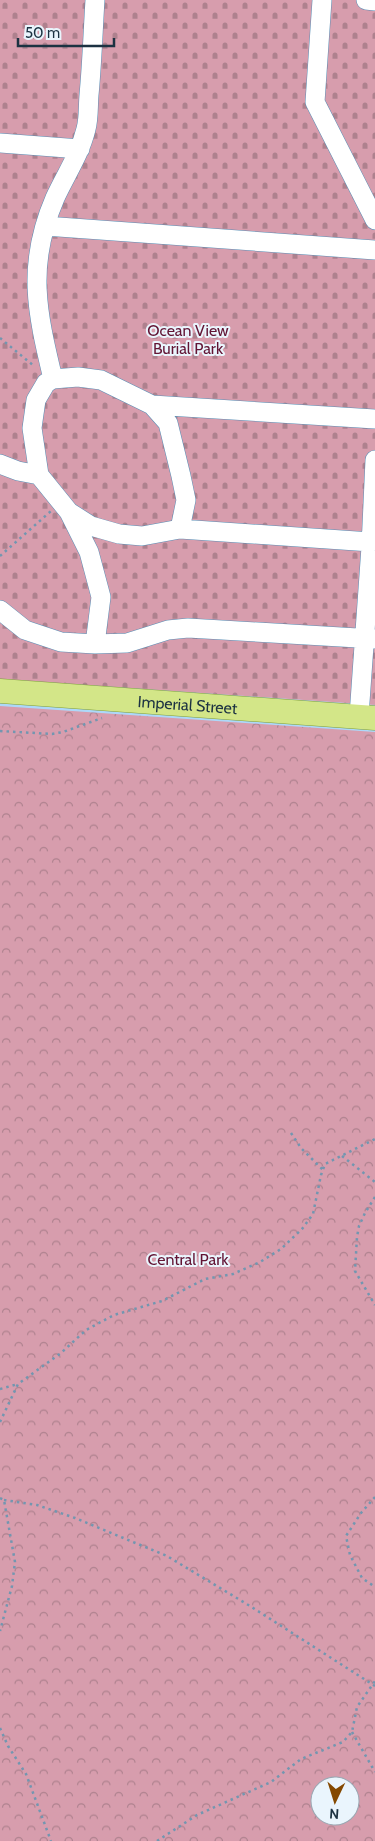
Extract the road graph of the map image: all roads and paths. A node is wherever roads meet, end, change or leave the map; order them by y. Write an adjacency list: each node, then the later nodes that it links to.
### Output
1 (95, 0): 6 (lane)
2 (322, 0): 7 (lane)
3 (366, 0): 4 (lane)
4 (375, 0)
5 (0, 143): 6 (lane)
6 (80, 149): 8 (lane)
7 (375, 220)
8 (45, 226): 9 (lane); 11 (lane)
9 (375, 250)
10 (0, 338): 11 (path)
11 (51, 380): 12 (lane); 16 (lane)
12 (152, 405): 13 (lane); 18 (lane)
13 (375, 419)
14 (0, 464): 16 (lane)
15 (375, 466): 19 (lane)
16 (39, 475): 17 (lane)
17 (65, 507): 18 (lane); 20 (path); 23 (lane)
18 (180, 529): 19 (lane)
19 (371, 542): 22 (lane)
20 (0, 556)
21 (0, 610): 23 (lane)
22 (370, 639): 23 (lane); 25 (lane)
23 (95, 644)
24 (0, 691): 25 (main road, Imperial Street)
25 (367, 717)
26 (109, 718): 27 (path)
27 (0, 731)
28 (291, 1133): 31 (path)
29 (375, 1139): 30 (path)
30 (342, 1156): 31 (path); 32 (path)
31 (323, 1170): 35 (path)
32 (375, 1182)
33 (375, 1197): 34 (path)
34 (375, 1305)
35 (18, 1384): 36 (path); 37 (path)
36 (0, 1389)
37 (0, 1422)
38 (375, 1497): 41 (path)
39 (0, 1498): 40 (path)
40 (4, 1500): 42 (path); 44 (path)
41 (375, 1587)
42 (0, 1631)
43 (375, 1682): 44 (path)
44 (373, 1685): 46 (path)
45 (0, 1728): 48 (path)
46 (352, 1732): 47 (path); 49 (path)
47 (375, 1772)
48 (51, 1841)
49 (157, 1841)

